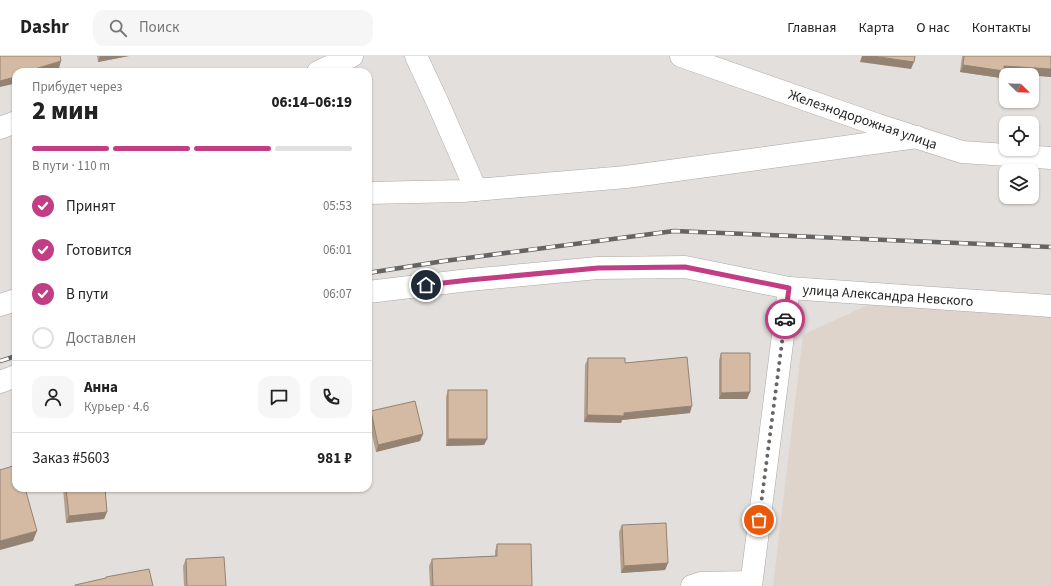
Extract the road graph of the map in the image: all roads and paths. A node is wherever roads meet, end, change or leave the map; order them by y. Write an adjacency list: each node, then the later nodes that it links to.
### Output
1 (416, 56): 9 (street)
2 (681, 56): 7 (street, Железнодорожная улица)
3 (344, 61): 4 (street)
4 (327, 68)
5 (12, 124): 6 (street)
6 (0, 128)
7 (917, 137): 8 (street, Железнодорожная улица); 9 (street)
8 (1051, 158)
9 (476, 190): 10 (street)
10 (372, 193)
11 (789, 288): 12 (street, улица Александра Невского); 15 (street, улица Александра Невского); 18 (street)
12 (372, 292)
13 (12, 301): 14 (street)
14 (0, 305)
15 (1051, 306)
16 (12, 378): 17 (street)
17 (0, 382)
18 (751, 584): 19 (street)
19 (692, 586)

